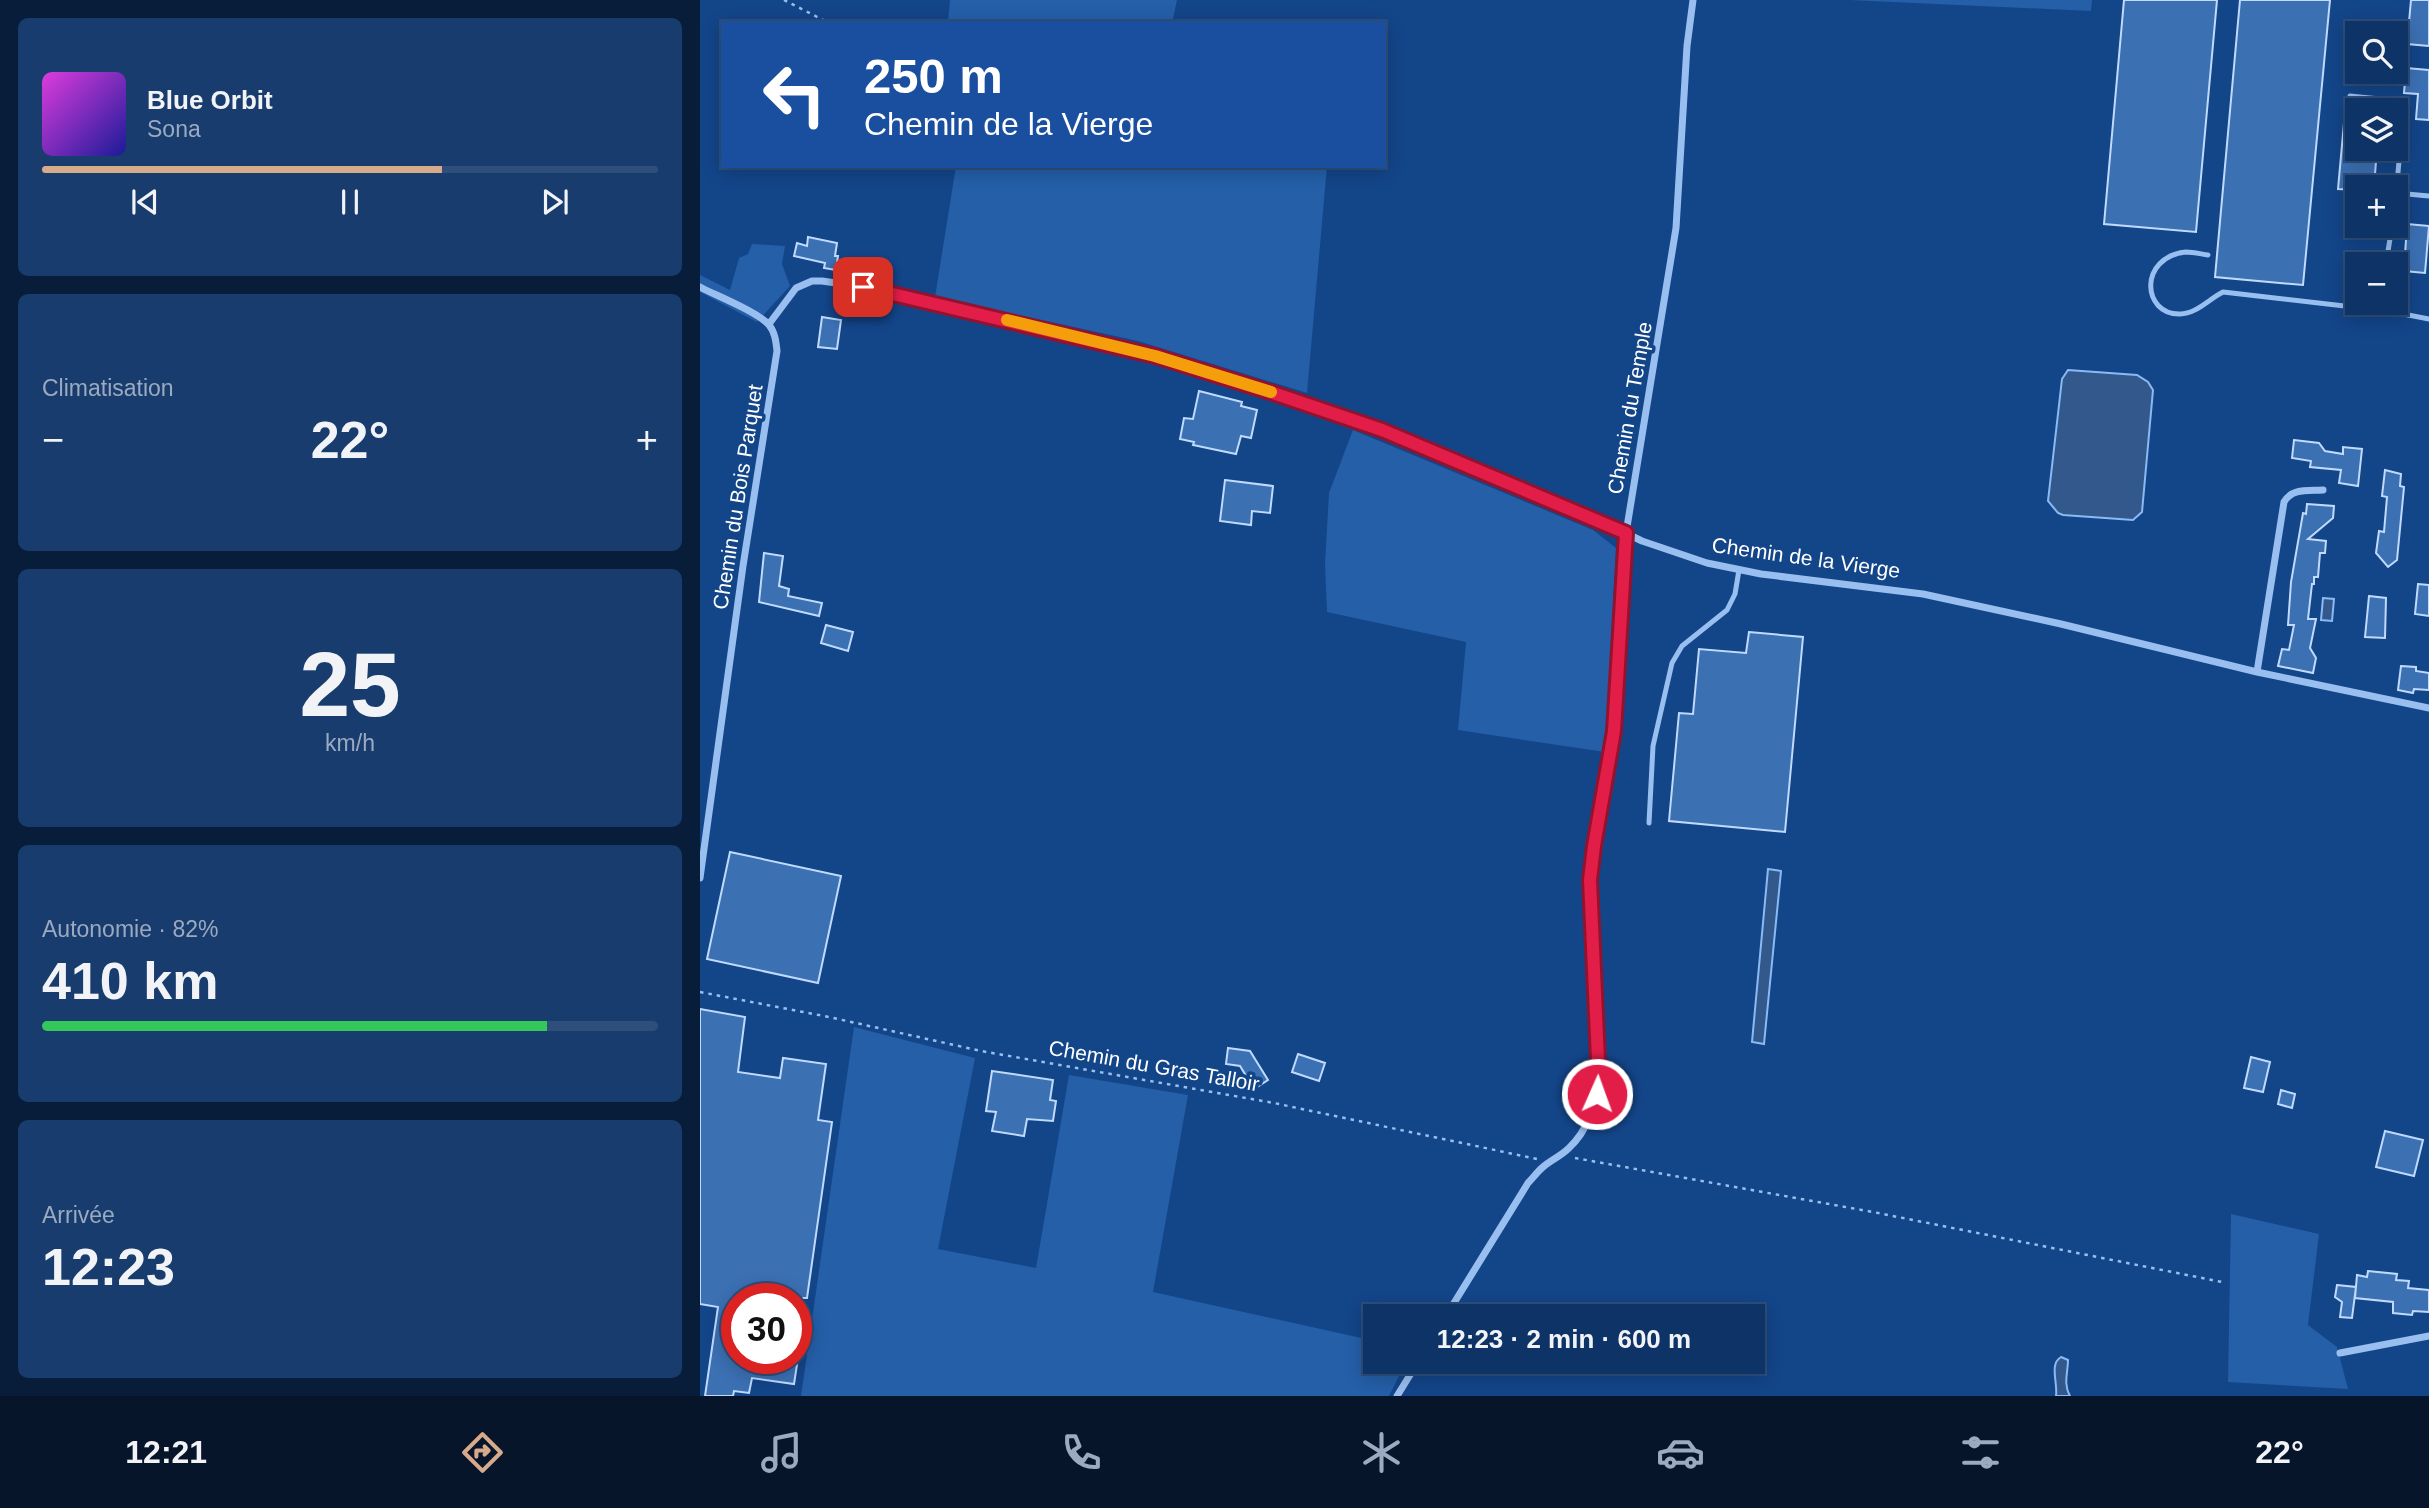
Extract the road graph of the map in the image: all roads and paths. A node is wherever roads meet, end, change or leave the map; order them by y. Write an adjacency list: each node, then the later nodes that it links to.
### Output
1 (784, 0): 3 (path)
2 (1693, 0): 15 (street, Chemin du Temple)
3 (825, 21)
4 (2350, 96): 5 (lane)
5 (2398, 175)
6 (2408, 195): 7 (lane)
7 (2429, 196)
8 (2208, 255): 10 (lane)
9 (700, 287): 13 (street)
10 (2345, 306)
11 (2407, 315): 12 (lane)
12 (2429, 319)
13 (769, 324): 15 (street, Chemin de la Vierge); 20 (street, Chemin du Bois Parquet)
14 (2323, 490): 17 (street)
15 (1626, 533): 16 (street, Chemin de la Vierge); 22 (street, Chemin du Temple)
16 (1739, 570): 17 (street, Chemin de la Vierge); 19 (lane)
17 (2257, 672): 18 (street, Chemin de la Vierge)
18 (2429, 708)
19 (1649, 823)
20 (700, 878)
21 (700, 992): 23 (path, Chemin du Gras Talloir)
22 (1561, 1155): 23 (street, Chemin du Temple); 24 (path)
23 (1551, 1161): 25 (street, Chemin du Temple)
24 (2222, 1282)
25 (1453, 1304)
26 (2429, 1336): 27 (street)
27 (2340, 1353)
28 (1411, 1374): 29 (street)
29 (1397, 1396)

